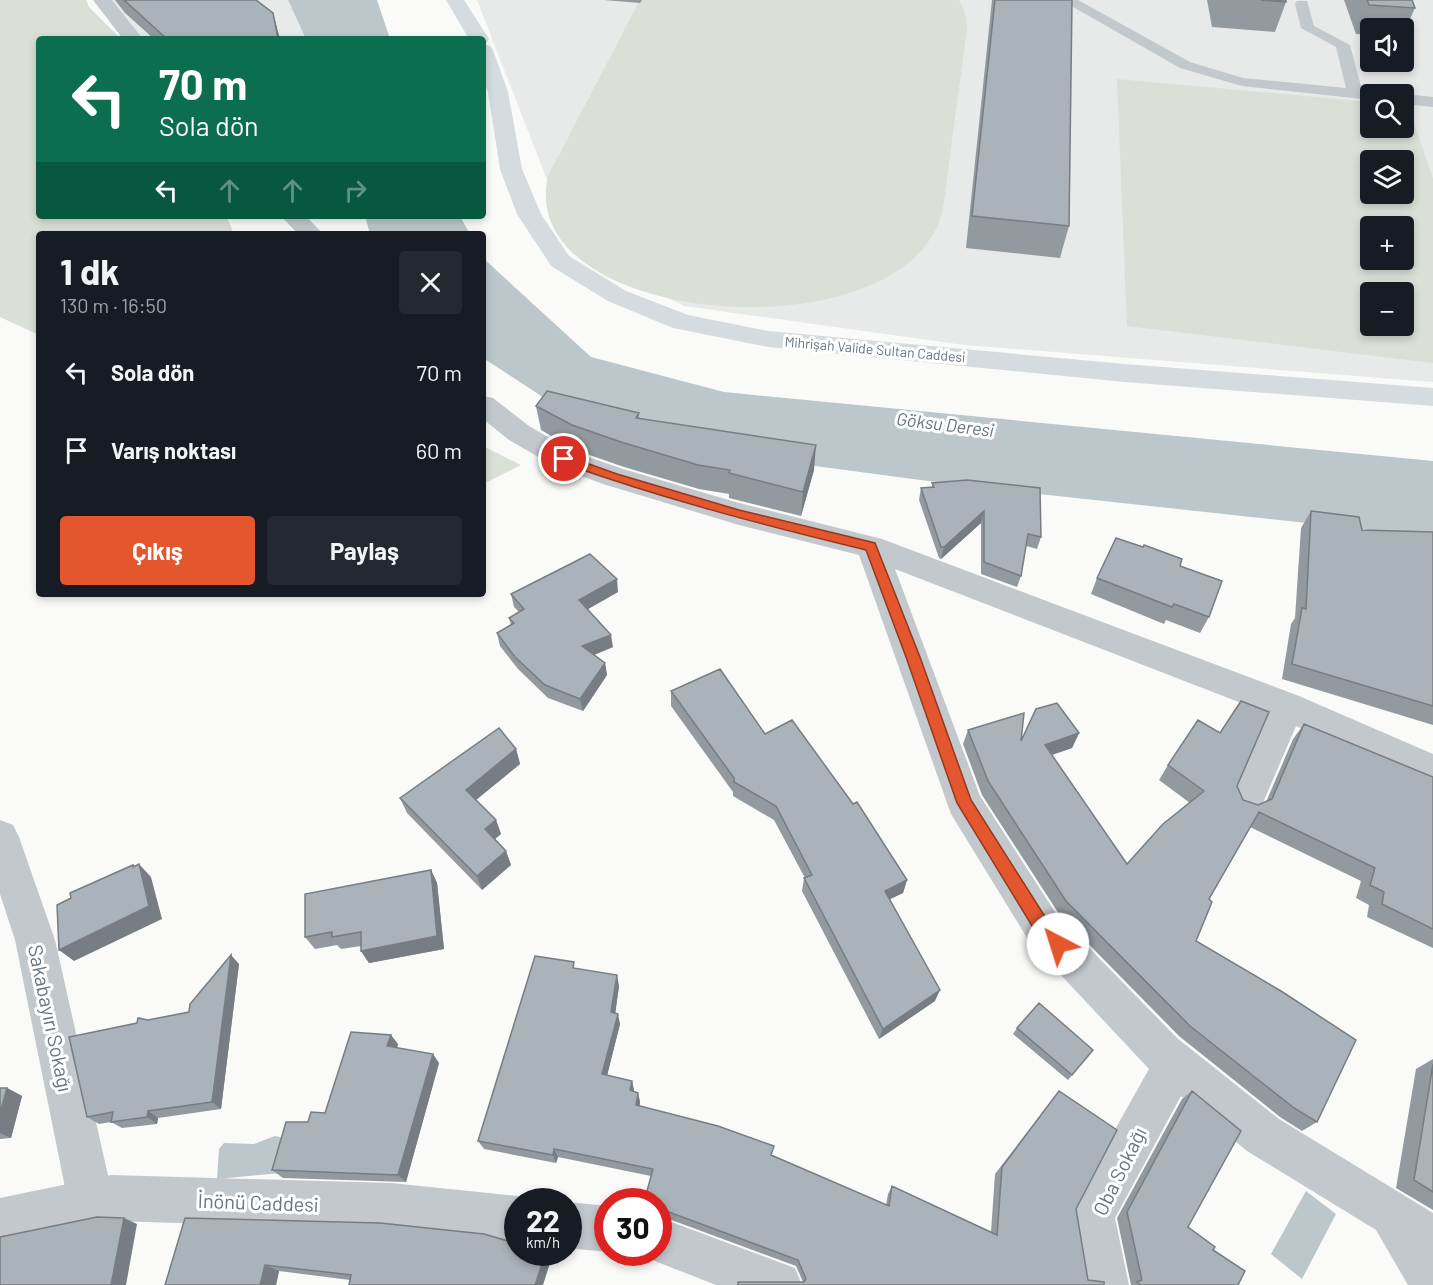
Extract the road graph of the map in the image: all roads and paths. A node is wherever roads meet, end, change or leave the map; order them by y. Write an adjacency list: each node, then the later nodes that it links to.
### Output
1 (102, 0): 5 (street)
2 (455, 0): 6 (main road)
3 (1068, 0): 8 (lane)
4 (1302, 4): 8 (lane)
5 (130, 36)
6 (476, 36)
7 (486, 58): 14 (main road, Mihrişah Valide Sultan Caddesi)
8 (1355, 93): 9 (lane)
9 (1360, 94)
10 (1414, 100): 11 (lane)
11 (1433, 102)
12 (296, 219): 13 (street)
13 (308, 231)
14 (1433, 397)
15 (486, 407): 16 (street)
16 (871, 547): 17 (street); 21 (street)
17 (1287, 706): 18 (street); 19 (street)
18 (1433, 770)
19 (1246, 801)
20 (0, 837): 22 (street, Sakabayırı Sokağı)
21 (1175, 1064): 23 (street); 30 (street, Oba Sokağı)
22 (91, 1202): 24 (street, İnönü Caddesi); 25 (street, İnönü Caddesi)
23 (1391, 1213): 26 (street); 28 (street)
24 (504, 1218)
25 (0, 1221)
26 (1433, 1239)
27 (672, 1245): 29 (street)
28 (1433, 1283)
29 (777, 1285)
30 (1105, 1285)

